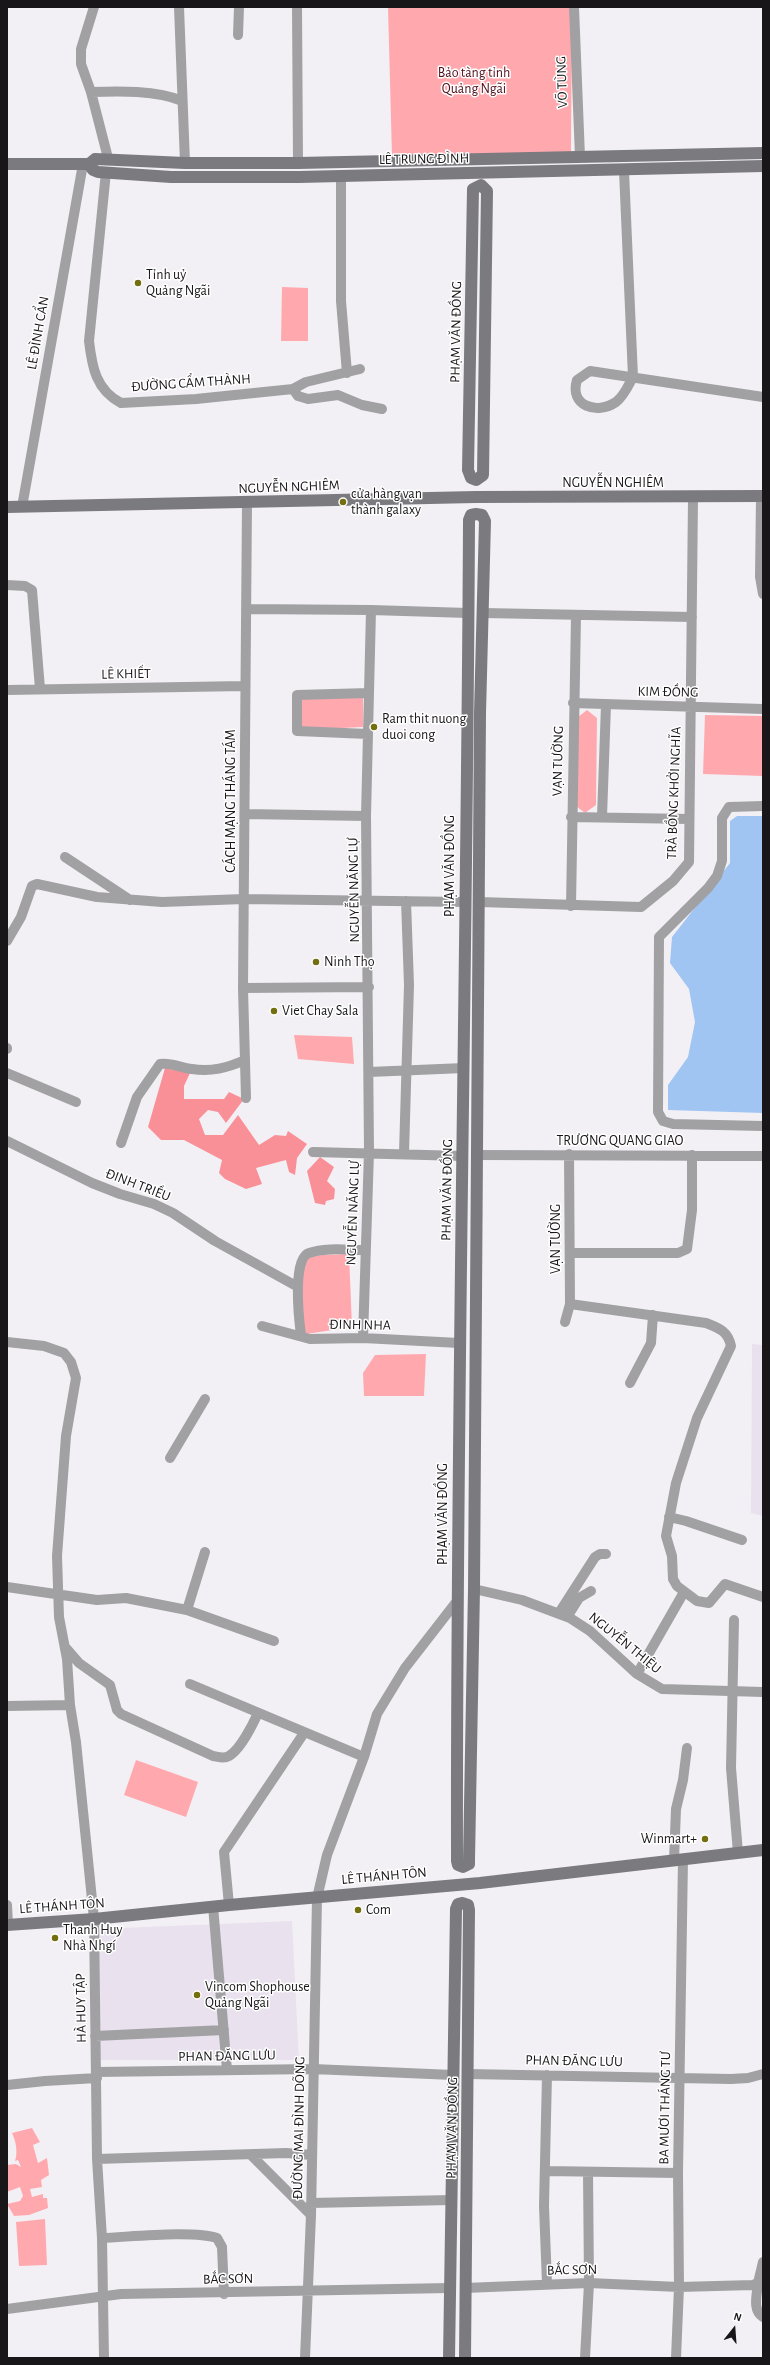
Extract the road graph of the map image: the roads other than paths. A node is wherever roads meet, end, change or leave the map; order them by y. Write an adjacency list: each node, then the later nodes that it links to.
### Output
1 (94, 7): 7 (street)
2 (179, 7): 8 (street)
3 (239, 7): 6 (street)
4 (297, 7): 16 (street)
5 (574, 7): 11 (street, VÕ TÙNG)
6 (238, 35)
7 (91, 92): 8 (street); 12 (street)
8 (182, 101): 15 (street)
9 (763, 153): 10 (street, LÊ TRUNG ĐÌNH)
10 (679, 155): 11 (street, LÊ TRUNG ĐÌNH); 20 (street)
11 (580, 157): 13 (street, LÊ TRUNG ĐÌNH)
12 (108, 158): 14 (street, LÊ TRUNG ĐÌNH); 18 (street, LÊ TRUNG ĐÌNH)
13 (482, 160): 16 (street, LÊ TRUNG ĐÌNH); 26 (street)
14 (171, 162): 15 (street, LÊ TRUNG ĐÌNH); 24 (street)
15 (184, 163): 16 (street, LÊ TRUNG ĐÌNH)
16 (298, 163): 25 (street)
17 (7, 164): 18 (street, LÊ TRUNG ĐÌNH)
18 (86, 164): 22 (street, LÊ TRUNG ĐÌNH); 38 (street, LÊ ĐÌNH CẨN)
19 (763, 166): 20 (street, LÊ TRUNG ĐÌNH)
20 (679, 169): 21 (street, LÊ TRUNG ĐÌNH)
21 (624, 171): 26 (street, LÊ TRUNG ĐÌNH); 29 (street)
22 (106, 172): 24 (street, LÊ TRUNG ĐÌNH); 30 (street, ĐƯỜNG CẨM THÀNH)
23 (341, 176): 25 (street, LÊ TRUNG ĐÌNH); 26 (street, LÊ TRUNG ĐÌNH); 28 (street)
24 (171, 177): 25 (street, LÊ TRUNG ĐÌNH)
25 (299, 177)
26 (481, 179): 34 (street, PHẠM VĂN ĐỒNG)
27 (360, 369): 28 (street, ĐƯỜNG CẨM THÀNH)
28 (346, 373): 30 (street, ĐƯỜNG CẨM THÀNH)
29 (633, 377): 29 (street); 31 (street)
30 (293, 389): 32 (street)
31 (763, 397)
32 (382, 409)
33 (762, 496): 35 (street, NGUYỄN NGHIÊM); 41 (street)
34 (476, 497): 35 (street, NGUYỄN NGHIÊM); 36 (street, NGUYỄN NGHIÊM); 39 (street, PHẠM VĂN ĐỒNG)
35 (693, 498): 47 (street, TRÀ BỒNG KHỞI NGHĨA)
36 (247, 503): 38 (street, NGUYỄN NGHIÊM); 42 (street, CÁCH MẠNG THÁNG TÁM)
37 (7, 507): 38 (street, NGUYỄN NGHIÊM)
38 (22, 507)
39 (476, 514): 44 (street, PHẠM VĂN ĐỒNG); 45 (street, PHẠM VĂN ĐỒNG)
40 (7, 585): 49 (street)
41 (763, 594)
42 (248, 609): 43 (street); 48 (street, CÁCH MẠNG THÁNG TÁM)
43 (371, 610): 44 (street); 51 (street, NGUYỄN NĂNG LỰ)
44 (468, 613): 45 (street); 56 (street, PHẠM VĂN ĐỒNG)
45 (483, 614): 46 (street); 57 (street, PHẠM VĂN ĐỒNG)
46 (576, 616): 47 (street); 52 (street, VẠN TƯỜNG)
47 (692, 617): 54 (street, TRÀ BỒNG KHỞI NGHĨA)
48 (244, 686): 49 (street, LÊ KHIẾT); 60 (street, CÁCH MẠNG THÁNG TÁM)
49 (40, 689): 50 (street, LÊ KHIẾT)
50 (7, 690)
51 (369, 693): 58 (street, NGUYỄN NĂNG LỰ); 58 (street)
52 (573, 703): 53 (street, KIM ĐỒNG); 62 (street, VẠN TƯỜNG)
53 (606, 704): 54 (street, KIM ĐỒNG); 63 (street)
54 (691, 706): 55 (street, KIM ĐỒNG); 64 (street, TRÀ BỒNG KHỞI NGHĨA)
55 (762, 706)
56 (466, 713): 57 (street); 70 (street, PHẠM VĂN ĐỒNG)
57 (480, 713): 71 (street, PHẠM VĂN ĐỒNG)
58 (368, 734): 61 (street, NGUYỄN NĂNG LỰ)
59 (763, 806): 83 (street)
60 (245, 814): 61 (street); 66 (street, CÁCH MẠNG THÁNG TÁM)
61 (366, 816): 67 (street, NGUYỄN NĂNG LỰ)
62 (571, 817): 63 (street); 72 (street, VẠN TƯỜNG)
63 (602, 817): 64 (street)
64 (689, 819): 72 (street, TRÀ BỒNG KHỞI NGHĨA)
65 (65, 857): 68 (street)
66 (244, 899): 67 (street); 68 (street); 75 (street, CÁCH MẠNG THÁNG TÁM)
67 (368, 900): 69 (street); 74 (street, NGUYỄN NĂNG LỰ)
68 (132, 901): 73 (street)
69 (406, 901): 70 (street); 78 (street)
70 (465, 902): 71 (street); 77 (street, PHẠM VĂN ĐỒNG)
71 (479, 902): 72 (street, TRÀ BỒNG KHỞI NGHĨA); 90 (street, PHẠM VĂN ĐỒNG)
72 (571, 906)
73 (7, 941)
74 (369, 987): 75 (street); 79 (street, NGUYỄN NĂNG LỰ)
75 (243, 988): 76 (street, CÁCH MẠNG THÁNG TÁM)
76 (245, 1060): 81 (street, CÁCH MẠNG THÁNG TÁM); 85 (street)
77 (464, 1068): 78 (street); 92 (street, PHẠM VĂN ĐỒNG)
78 (405, 1070): 79 (street); 88 (street)
79 (369, 1072): 87 (street, NGUYỄN NĂNG LỰ)
80 (7, 1073): 82 (street)
81 (246, 1098)
82 (76, 1102)
83 (763, 1126)
84 (7, 1141): 96 (street, ĐINH TRIỀU)
85 (121, 1143)
86 (313, 1152): 87 (street)
87 (369, 1152): 88 (street); 94 (street, NGUYỄN NĂNG LỰ)
88 (404, 1153): 92 (street)
89 (569, 1154): 90 (street, TRƯƠNG QUANG GIAO); 91 (street, TRƯƠNG QUANG GIAO); 95 (street, VẠN TƯỜNG)
90 (476, 1155): 92 (street); 103 (street, PHẠM VĂN ĐỒNG)
91 (692, 1155): 93 (street, TRƯƠNG QUANG GIAO); 95 (street)
92 (463, 1156): 105 (street, PHẠM VĂN ĐỒNG)
93 (763, 1156)
94 (365, 1250): 96 (street); 102 (street, NGUYỄN NĂNG LỰ)
95 (570, 1253): 97 (street, VẠN TƯỜNG)
96 (298, 1287): 101 (street)
97 (570, 1304): 98 (street); 99 (street, VẠN TƯỜNG)
98 (653, 1315): 106 (street); 109 (street)
99 (565, 1322)
100 (262, 1326): 101 (street, ĐINH NHA)
101 (301, 1335): 102 (street, ĐINH NHA)
102 (363, 1338): 105 (street, ĐINH NHA)
103 (476, 1340): 105 (street); 111 (street, PHẠM VĂN ĐỒNG)
104 (7, 1342): 119 (street, HÀ HUY TẬP)
105 (459, 1343): 110 (street, PHẠM VĂN ĐỒNG)
106 (630, 1383)
107 (205, 1399): 108 (street)
108 (170, 1458)
109 (669, 1518): 112 (street); 118 (street)
110 (458, 1526): 111 (street); 121 (street, PHẠM VĂN ĐỒNG)
111 (474, 1527): 116 (street, PHẠM VĂN ĐỒNG)
112 (742, 1540)
113 (205, 1552): 122 (street)
114 (606, 1554): 123 (street)
115 (7, 1586): 119 (street)
116 (474, 1588): 123 (street, NGUYỄN THIỆU); 134 (street, PHẠM VĂN ĐỒNG)
117 (591, 1590): 123 (street)
118 (684, 1592): 120 (street); 127 (street)
119 (59, 1593): 122 (street); 126 (street, HÀ HUY TẬP)
120 (763, 1597)
121 (457, 1601): 133 (street, PHẠM VĂN ĐỒNG); 138 (street, ĐƯỜNG MAI ĐÌNH DÕNG)
122 (187, 1610): 125 (street)
123 (563, 1615): 127 (street, NGUYỄN THIỆU)
124 (734, 1620): 129 (street)
125 (274, 1641)
126 (65, 1646): 131 (street, HÀ HUY TẬP); 135 (street)
127 (637, 1674): 129 (street, NGUYỄN THIỆU)
128 (190, 1684): 135 (street)
129 (733, 1691): 130 (street, NGUYỄN THIỆU); 140 (street)
130 (763, 1692)
131 (70, 1705): 132 (street); 149 (street, HÀ HUY TẬP)
132 (7, 1706)
133 (456, 1710): 134 (street); 142 (street, PHẠM VĂN ĐỒNG)
134 (472, 1711): 142 (street, PHẠM VĂN ĐỒNG)
135 (258, 1713): 136 (street)
136 (304, 1733): 138 (street); 147 (street)
137 (687, 1748): 141 (street, BA MƯƠI THÁNG TƯ)
138 (364, 1757): 144 (street, ĐƯỜNG MAI ĐÌNH DÕNG)
139 (763, 1850): 140 (street, LÊ THÁNH TÔN)
140 (738, 1853): 141 (street, LÊ THÁNH TÔN)
141 (678, 1859): 143 (street, LÊ THÁNH TÔN); 160 (street, BA MƯƠI THÁNG TƯ)
142 (464, 1867): 143 (street, PHẠM VĂN ĐỒNG)
143 (463, 1884): 144 (street, LÊ THÁNH TÔN); 145 (street, PHẠM VĂN ĐỒNG)
144 (317, 1898): 147 (street, LÊ THÁNH TÔN); 153 (street, ĐƯỜNG MAI ĐÌNH DÕNG)
145 (462, 1903): 155 (street, PHẠM VĂN ĐỒNG); 158 (street, PHẠM VĂN ĐỒNG)
146 (7, 1905): 150 (street)
147 (229, 1905): 148 (street, LÊ THÁNH TÔN)
148 (213, 1906): 149 (street, LÊ THÁNH TÔN); 151 (street)
149 (94, 1919): 150 (street, LÊ THÁNH TÔN); 152 (street, HÀ HUY TẬP)
150 (8, 1925)
151 (224, 2030): 152 (street); 154 (street)
152 (95, 2036): 157 (street, HÀ HUY TẬP)
153 (313, 2069): 154 (street, PHAN ĐĂNG LƯU); 158 (street, PHAN ĐĂNG LƯU); 162 (street, ĐƯỜNG MAI ĐÌNH DÕNG)
154 (227, 2070): 157 (street, PHAN ĐĂNG LƯU)
155 (468, 2074): 158 (street); 159 (street, PHAN ĐĂNG LƯU); 168 (street, PHẠM VĂN ĐỒNG)
156 (763, 2074): 160 (street, PHAN ĐĂNG LƯU)
157 (97, 2075): 161 (street, PHAN ĐĂNG LƯU); 164 (street, HÀ HUY TẬP)
158 (453, 2075): 169 (street, PHẠM VĂN ĐỒNG)
159 (547, 2075): 160 (street, PHAN ĐĂNG LƯU); 165 (street)
160 (679, 2076): 167 (street, BA MƯƠI THÁNG TƯ)
161 (7, 2085)
162 (312, 2155): 163 (street); 170 (street, ĐƯỜNG MAI ĐÌNH DÕNG)
163 (252, 2156): 164 (street); 171 (street)
164 (97, 2159): 172 (street, HÀ HUY TẬP)
165 (546, 2171): 166 (street); 176 (street)
166 (588, 2172): 167 (street); 174 (street)
167 (678, 2173): 177 (street, BA MƯƠI THÁNG TƯ)
168 (466, 2199): 169 (street); 179 (street, PHẠM VĂN ĐỒNG)
169 (451, 2200): 170 (street); 178 (street, PHẠM VĂN ĐỒNG)
170 (311, 2203): 171 (street, ĐƯỜNG MAI ĐÌNH DÕNG)
171 (312, 2215): 180 (street, ĐƯỜNG MAI ĐÌNH DÕNG)
172 (102, 2238): 181 (street); 182 (street, HÀ HUY TẬP)
173 (763, 2262): 175 (street)
174 (589, 2283): 176 (street, BẮC SƠN); 177 (street, BẮC SƠN); 189 (street)
175 (758, 2283): 177 (street, BẮC SƠN); 184 (street)
176 (547, 2284): 179 (street, BẮC SƠN)
177 (679, 2287): 190 (street, BA MƯƠI THÁNG TƯ)
178 (450, 2288): 179 (street); 180 (street, BẮC SƠN); 187 (street, PHẠM VĂN ĐỒNG)
179 (465, 2288): 188 (street, PHẠM VĂN ĐỒNG)
180 (308, 2292): 181 (street, BẮC SƠN); 186 (street, ĐƯỜNG MAI ĐÌNH DÕNG)
181 (224, 2294): 182 (street, BẮC SƠN)
182 (102, 2296): 183 (street, BẮC SƠN); 185 (street, HÀ HUY TẬP)
183 (7, 2309)
184 (763, 2317)
185 (104, 2358)
186 (305, 2358)
187 (449, 2358)
188 (465, 2358)
189 (585, 2358)
190 (676, 2358)

